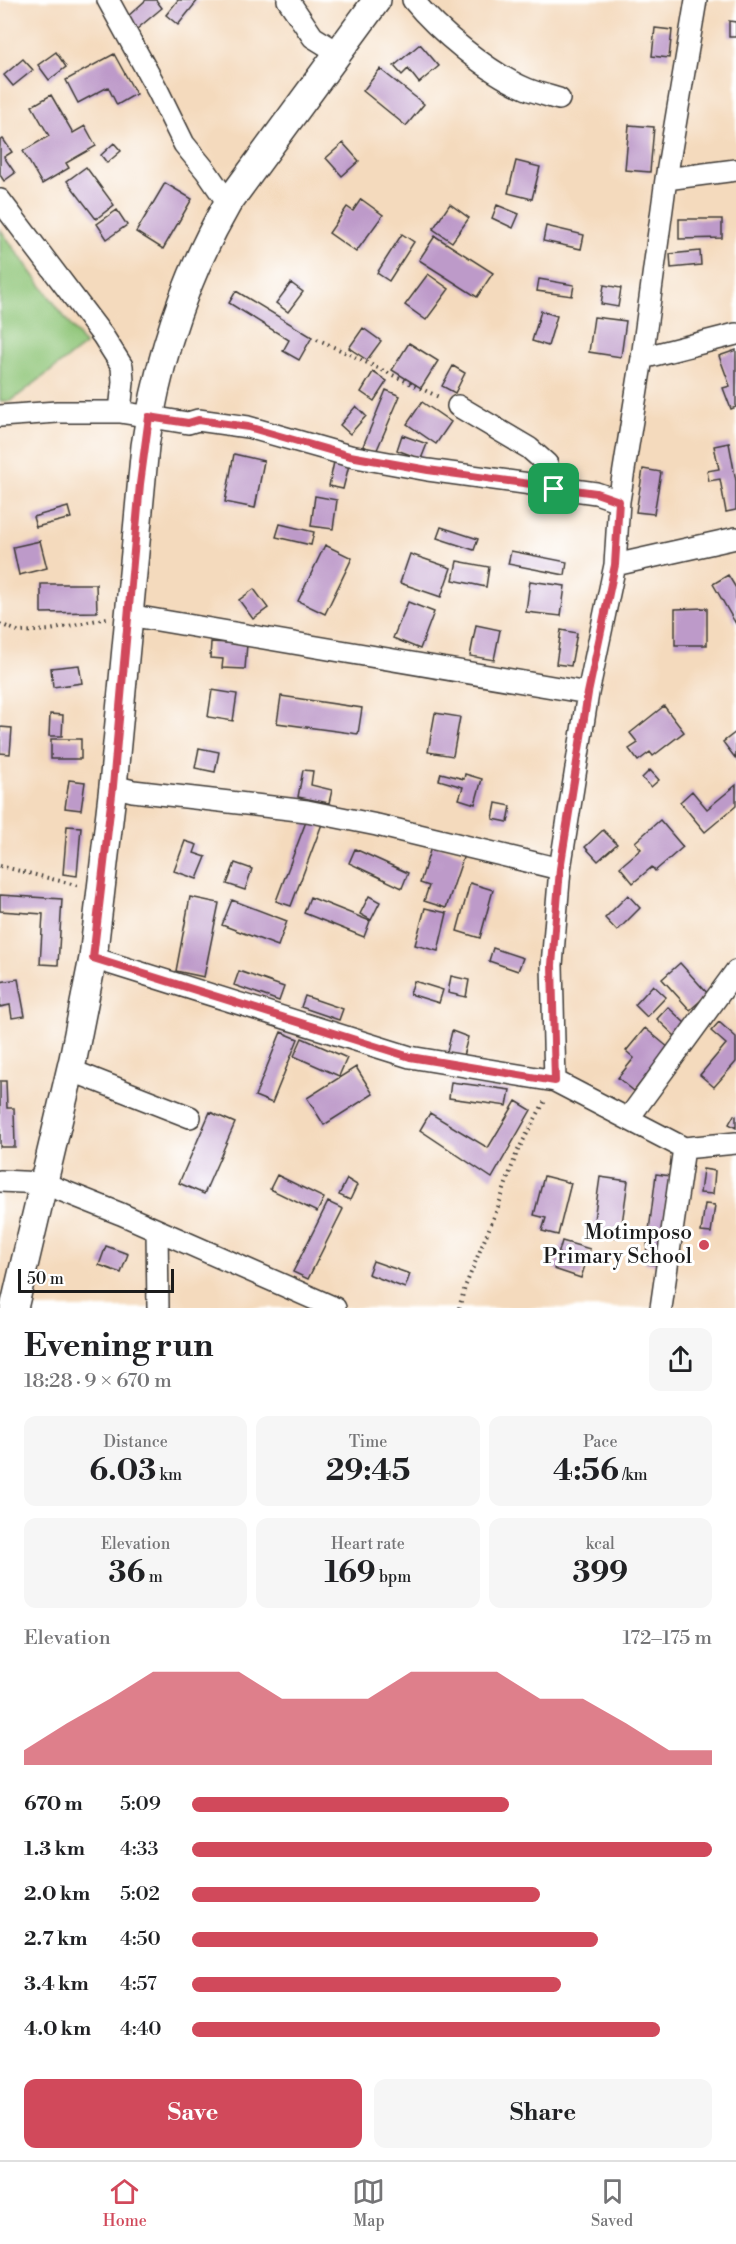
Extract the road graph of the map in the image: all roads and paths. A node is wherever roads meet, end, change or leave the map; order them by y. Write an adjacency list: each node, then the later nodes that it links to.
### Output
1 (108, 0): 11 (street)
2 (288, 0): 6 (street)
3 (377, 0): 6 (main road)
4 (413, 0): 7 (street)
5 (696, 0): 9 (street)
6 (339, 53): 11 (main road)
7 (559, 99)
8 (736, 170): 9 (street)
9 (666, 179): 14 (street)
10 (0, 200): 16 (street)
11 (228, 203): 18 (main road)
12 (736, 334): 14 (street)
13 (317, 339): 15 (path)
14 (642, 358): 20 (street)
15 (458, 406): 19 (street)
16 (120, 412): 17 (street); 18 (street)
17 (0, 416)
18 (149, 417): 19 (street); 23 (main road)
19 (554, 489): 20 (street)
20 (619, 501): 22 (street)
21 (736, 538): 22 (street)
22 (615, 565): 25 (street)
23 (128, 615): 24 (path); 25 (street); 26 (main road)
24 (0, 624)
25 (588, 693): 28 (street)
26 (113, 786): 28 (street); 29 (main road)
27 (0, 866): 29 (path)
28 (560, 869): 33 (street)
29 (101, 891): 30 (main road)
30 (93, 958): 32 (main road); 33 (street)
31 (736, 971): 35 (street)
32 (70, 1070): 34 (street); 39 (main road)
33 (555, 1081): 35 (street); 44 (path)
34 (190, 1117)
35 (628, 1119): 37 (street)
36 (736, 1143): 37 (street)
37 (684, 1148): 45 (street)
38 (0, 1181): 39 (street)
39 (43, 1183): 40 (street); 41 (main road)
40 (157, 1230): 42 (street); 43 (street)
41 (14, 1308)
42 (158, 1308)
43 (335, 1308)
44 (459, 1308)
45 (661, 1308)

